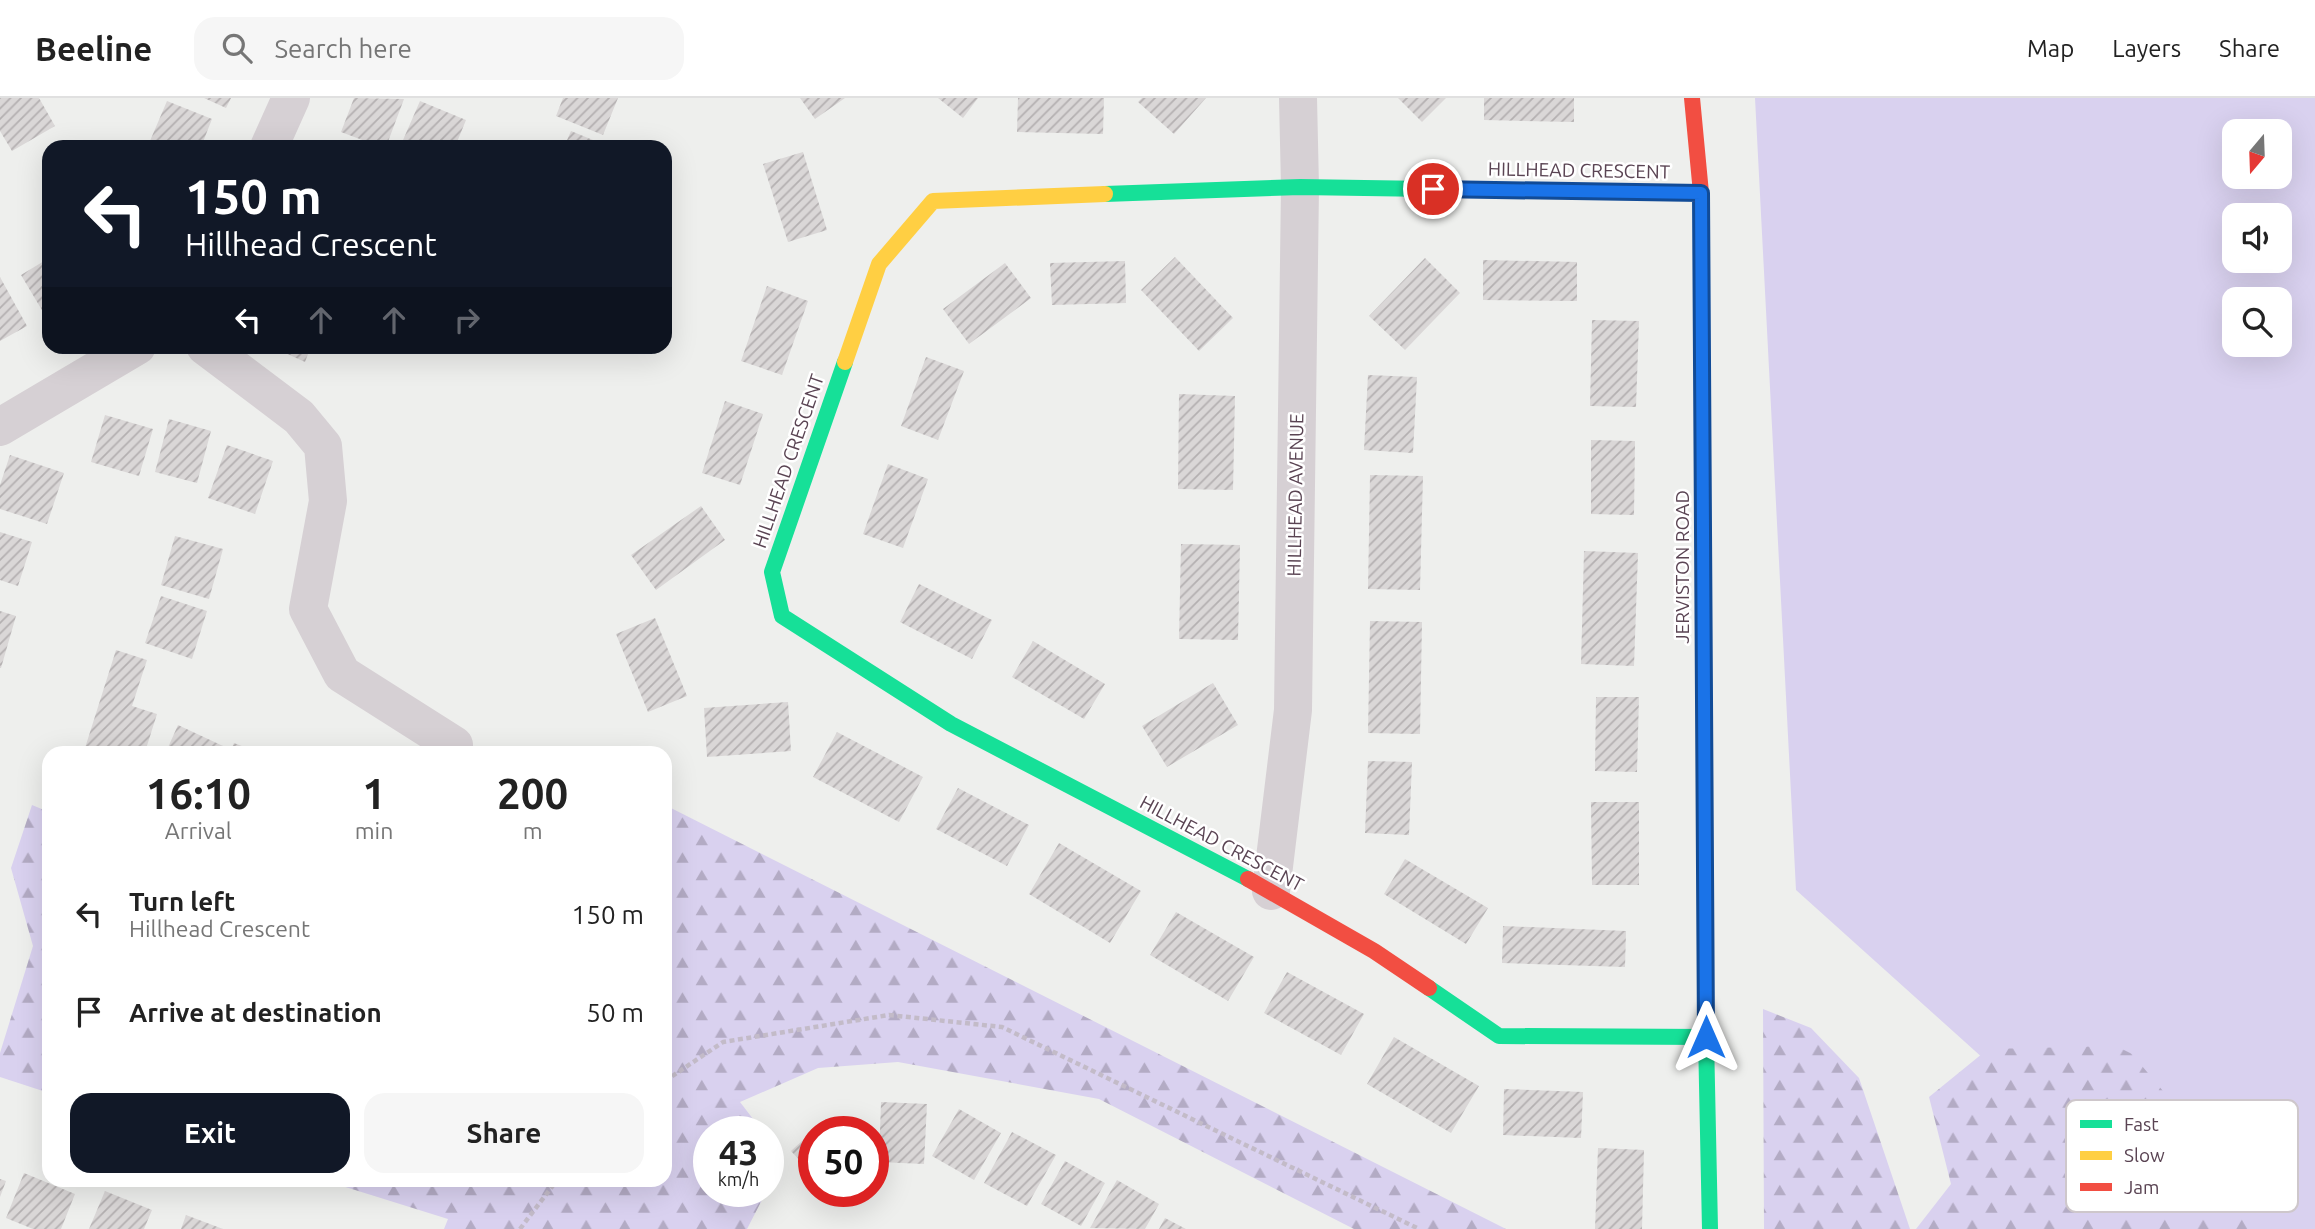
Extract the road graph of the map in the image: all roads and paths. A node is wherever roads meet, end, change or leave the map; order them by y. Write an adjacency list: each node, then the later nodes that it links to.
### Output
1 (291, 98): 4 (street)
2 (1298, 98): 5 (street, HILLHEAD AVENUE)
3 (1692, 98): 6 (street, JERVISTON ROAD)
4 (272, 140)
5 (1300, 187): 6 (street, HILLHEAD CRESCENT); 11 (street, HILLHEAD AVENUE); 11 (street, HILLHEAD CRESCENT)
6 (1701, 193): 12 (street, JERVISTON ROAD)
7 (123, 354): 9 (street)
8 (216, 354): 10 (street)
9 (0, 427)
10 (454, 746)
11 (1271, 891): 12 (street, HILLHEAD CRESCENT)
12 (1706, 1037): 17 (street, JERVISTON ROAD)
13 (672, 1076): 16 (path)
14 (552, 1187): 15 (path)
15 (520, 1229)
16 (1419, 1229)
17 (1710, 1229)

